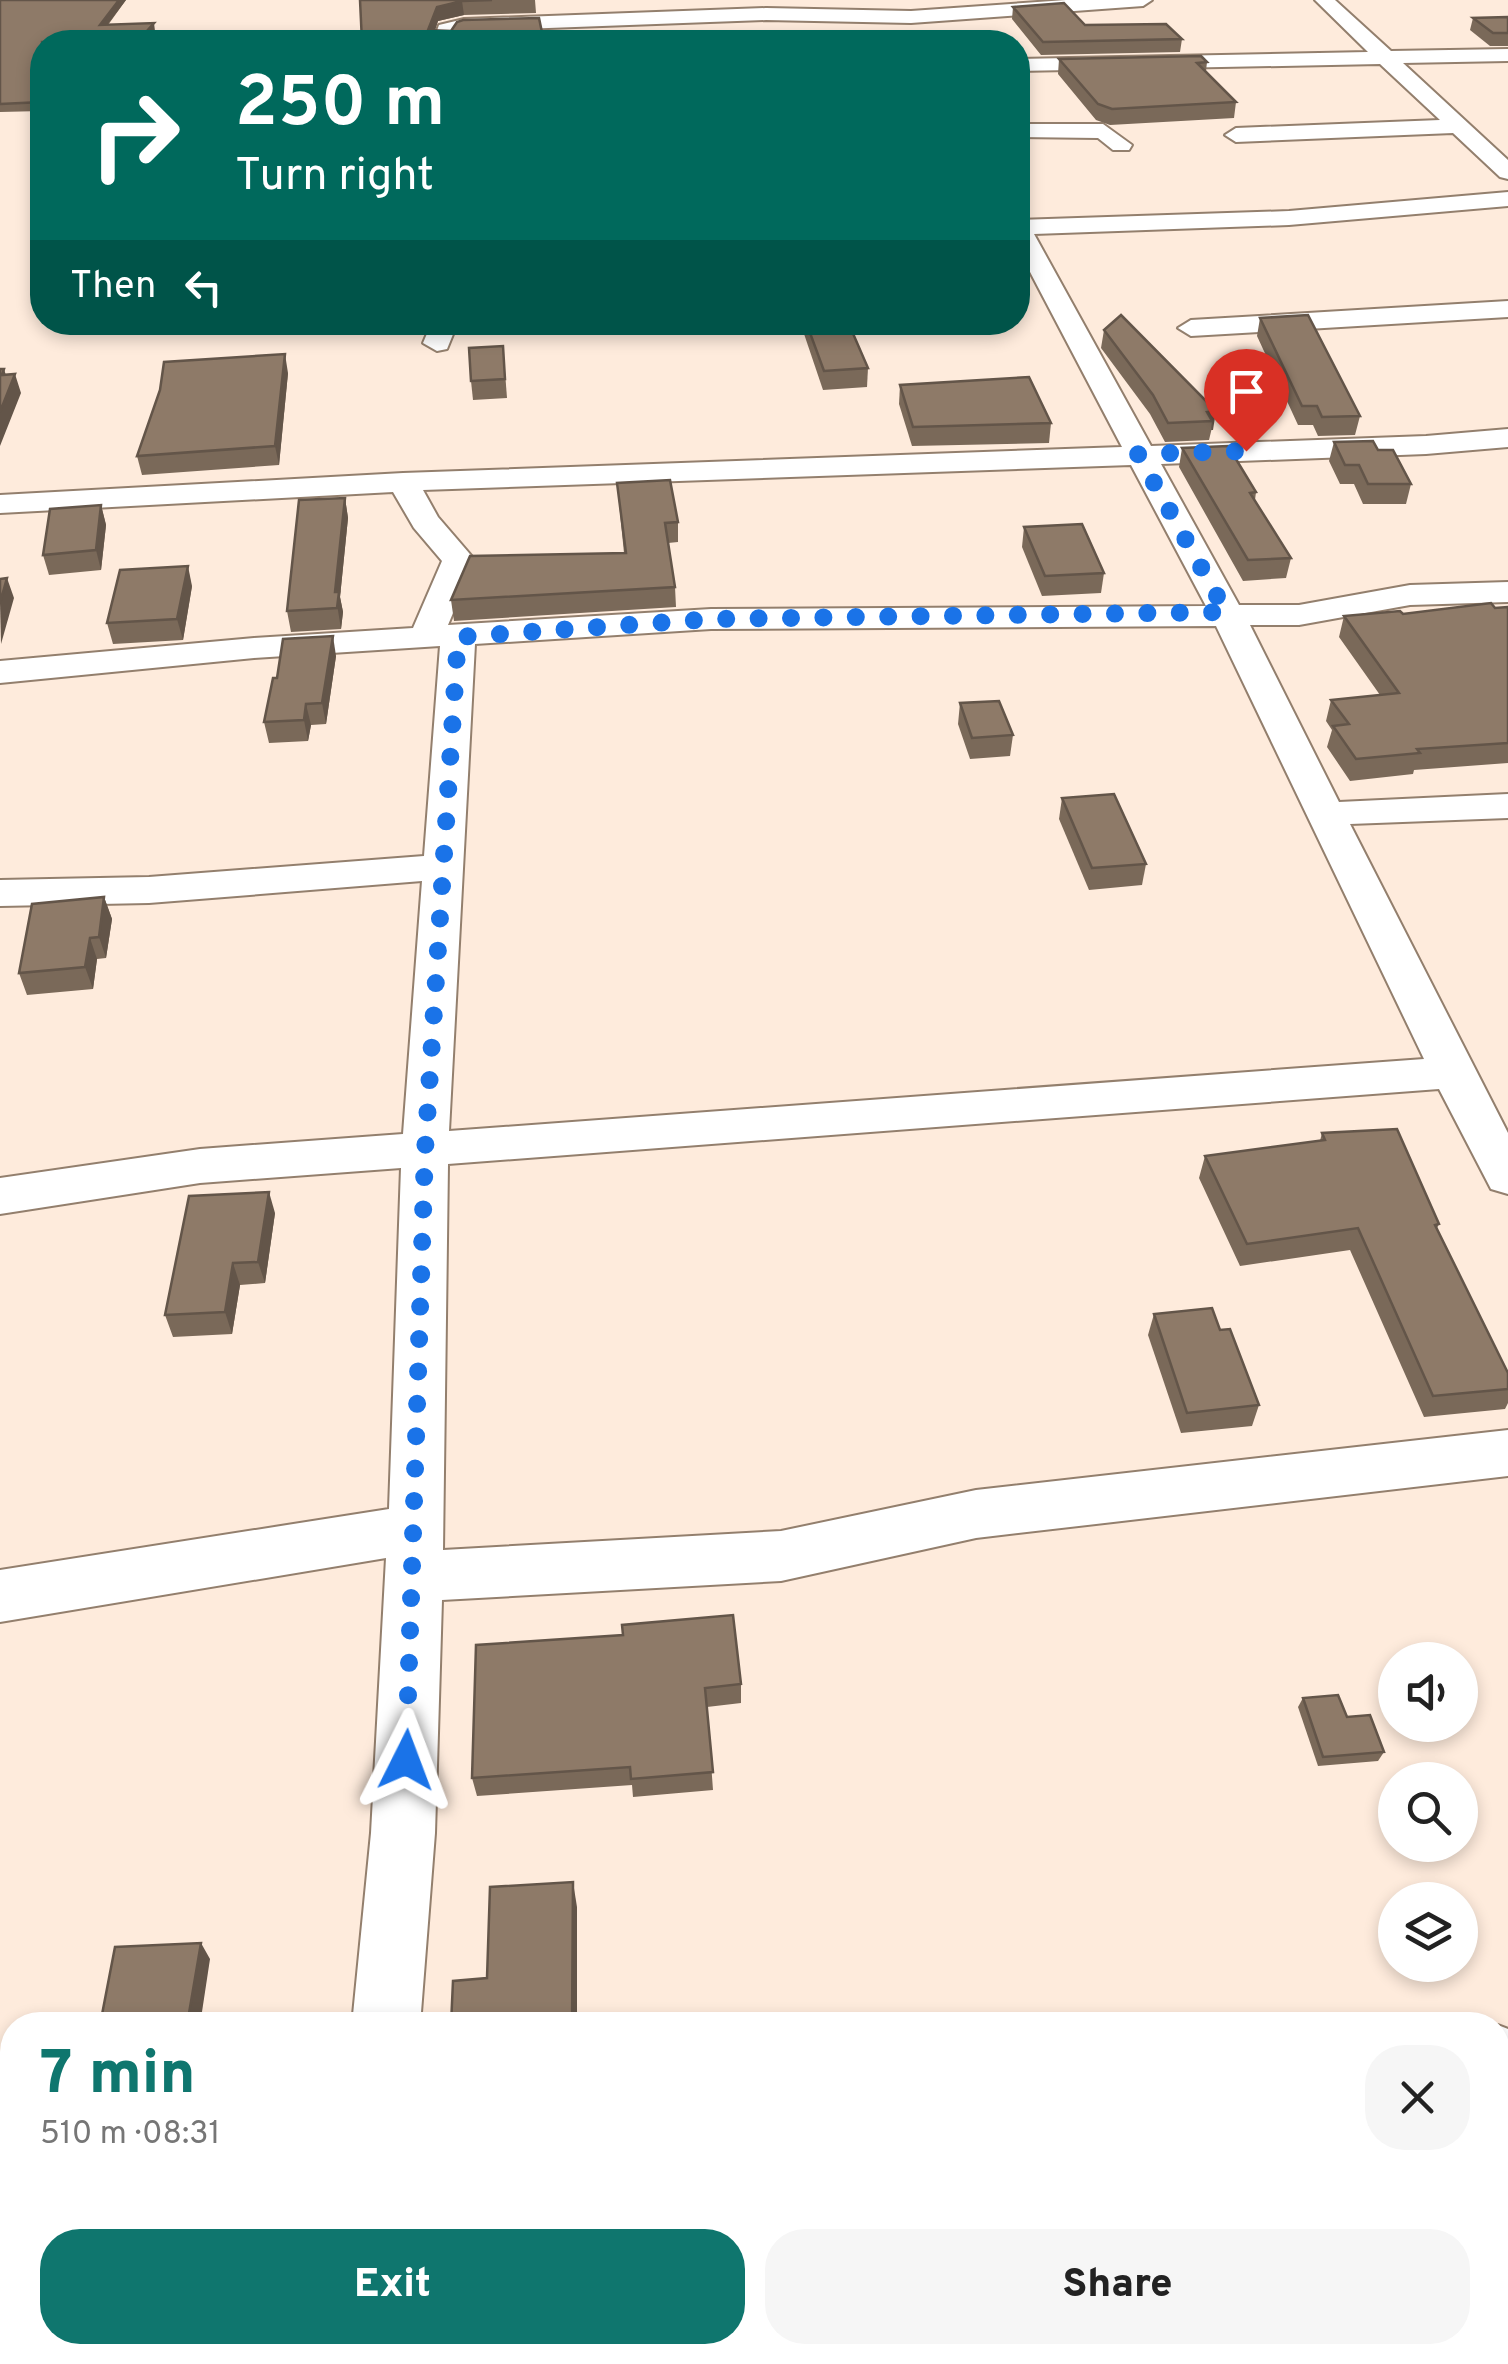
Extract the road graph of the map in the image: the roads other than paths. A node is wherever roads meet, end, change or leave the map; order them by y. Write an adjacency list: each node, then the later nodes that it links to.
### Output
1 (1143, 0): 3 (street)
2 (1324, 0): 7 (street)
3 (911, 17): 4 (street); 5 (street)
4 (446, 30)
5 (916, 30)
6 (1508, 55): 7 (street)
7 (1390, 58): 8 (street); 10 (street)
8 (1030, 65)
9 (1489, 119): 10 (street)
10 (1456, 121): 12 (street); 14 (street)
11 (1030, 131): 13 (street)
12 (1236, 135)
13 (1121, 145)
14 (1508, 172)
15 (1508, 199): 16 (street)
16 (1030, 227)
17 (1030, 250): 21 (street)
18 (1508, 309): 19 (street)
19 (1191, 328)
20 (1508, 438): 21 (street)
21 (1138, 454): 22 (street); 25 (street)
22 (402, 482): 23 (street); 26 (street)
23 (0, 504)
24 (1508, 592): 25 (street)
25 (1226, 612): 26 (street); 29 (street)
26 (442, 638): 27 (street); 30 (street)
27 (0, 672)
28 (1508, 806): 29 (street)
29 (1326, 814): 32 (street)
30 (443, 866): 31 (street); 33 (street)
31 (0, 893)
32 (1476, 1089): 33 (street); 34 (street)
33 (425, 1151): 35 (street); 37 (street)
34 (1508, 1176)
35 (0, 1196)
36 (1508, 1452): 37 (street)
37 (415, 1553): 38 (street); 39 (street)
38 (0, 1596)
39 (387, 2012)

